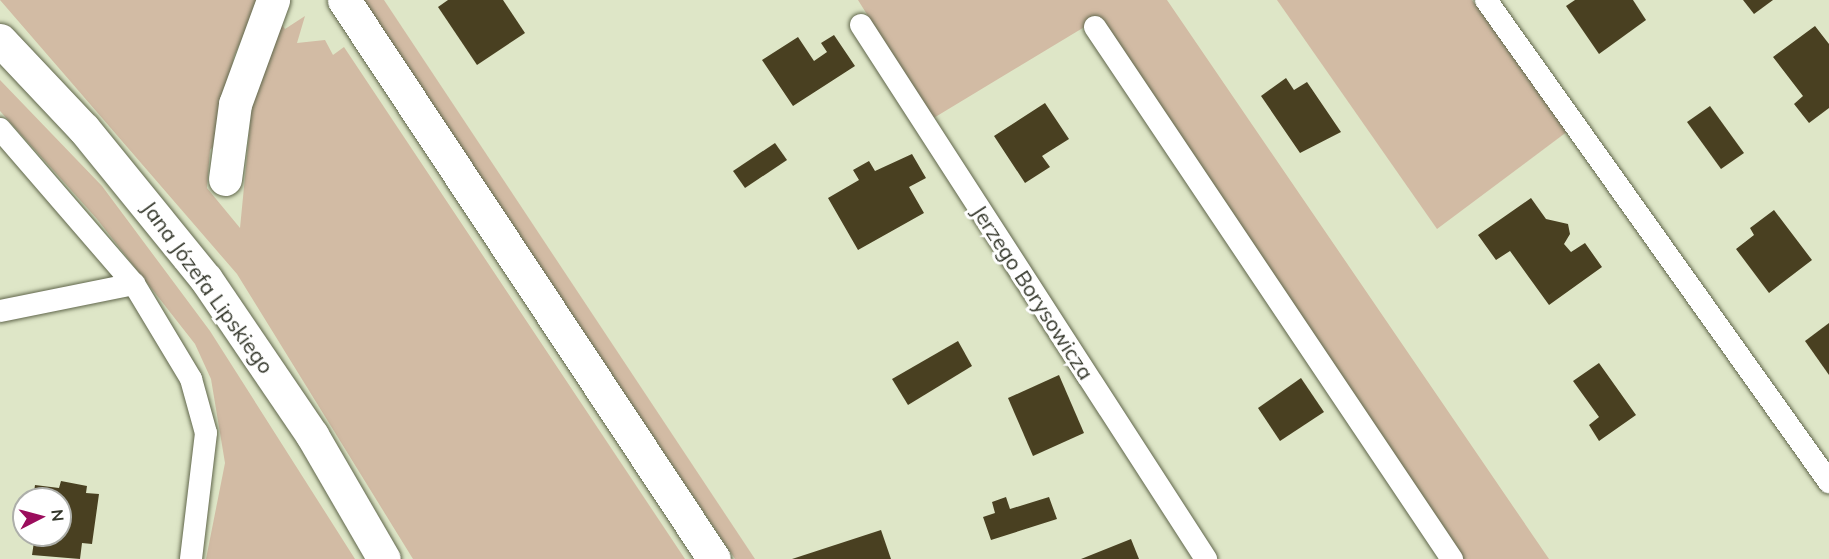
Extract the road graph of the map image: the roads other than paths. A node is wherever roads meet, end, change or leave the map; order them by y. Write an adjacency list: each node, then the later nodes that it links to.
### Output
1 (273, 0): 8 (street)
2 (344, 0): 14 (street)
3 (1486, 0): 11 (lane)
4 (861, 25): 15 (lane, Jerzego Borysowicza)
5 (1095, 27): 16 (lane)
6 (0, 40): 13 (street, Jana Józefa Lipskiego)
7 (0, 129): 9 (lane)
8 (225, 179)
9 (134, 284): 10 (lane); 12 (lane)
10 (0, 311)
11 (1829, 482)
12 (190, 559)
13 (384, 559)
14 (714, 559)
15 (1206, 559)
16 (1452, 559)

